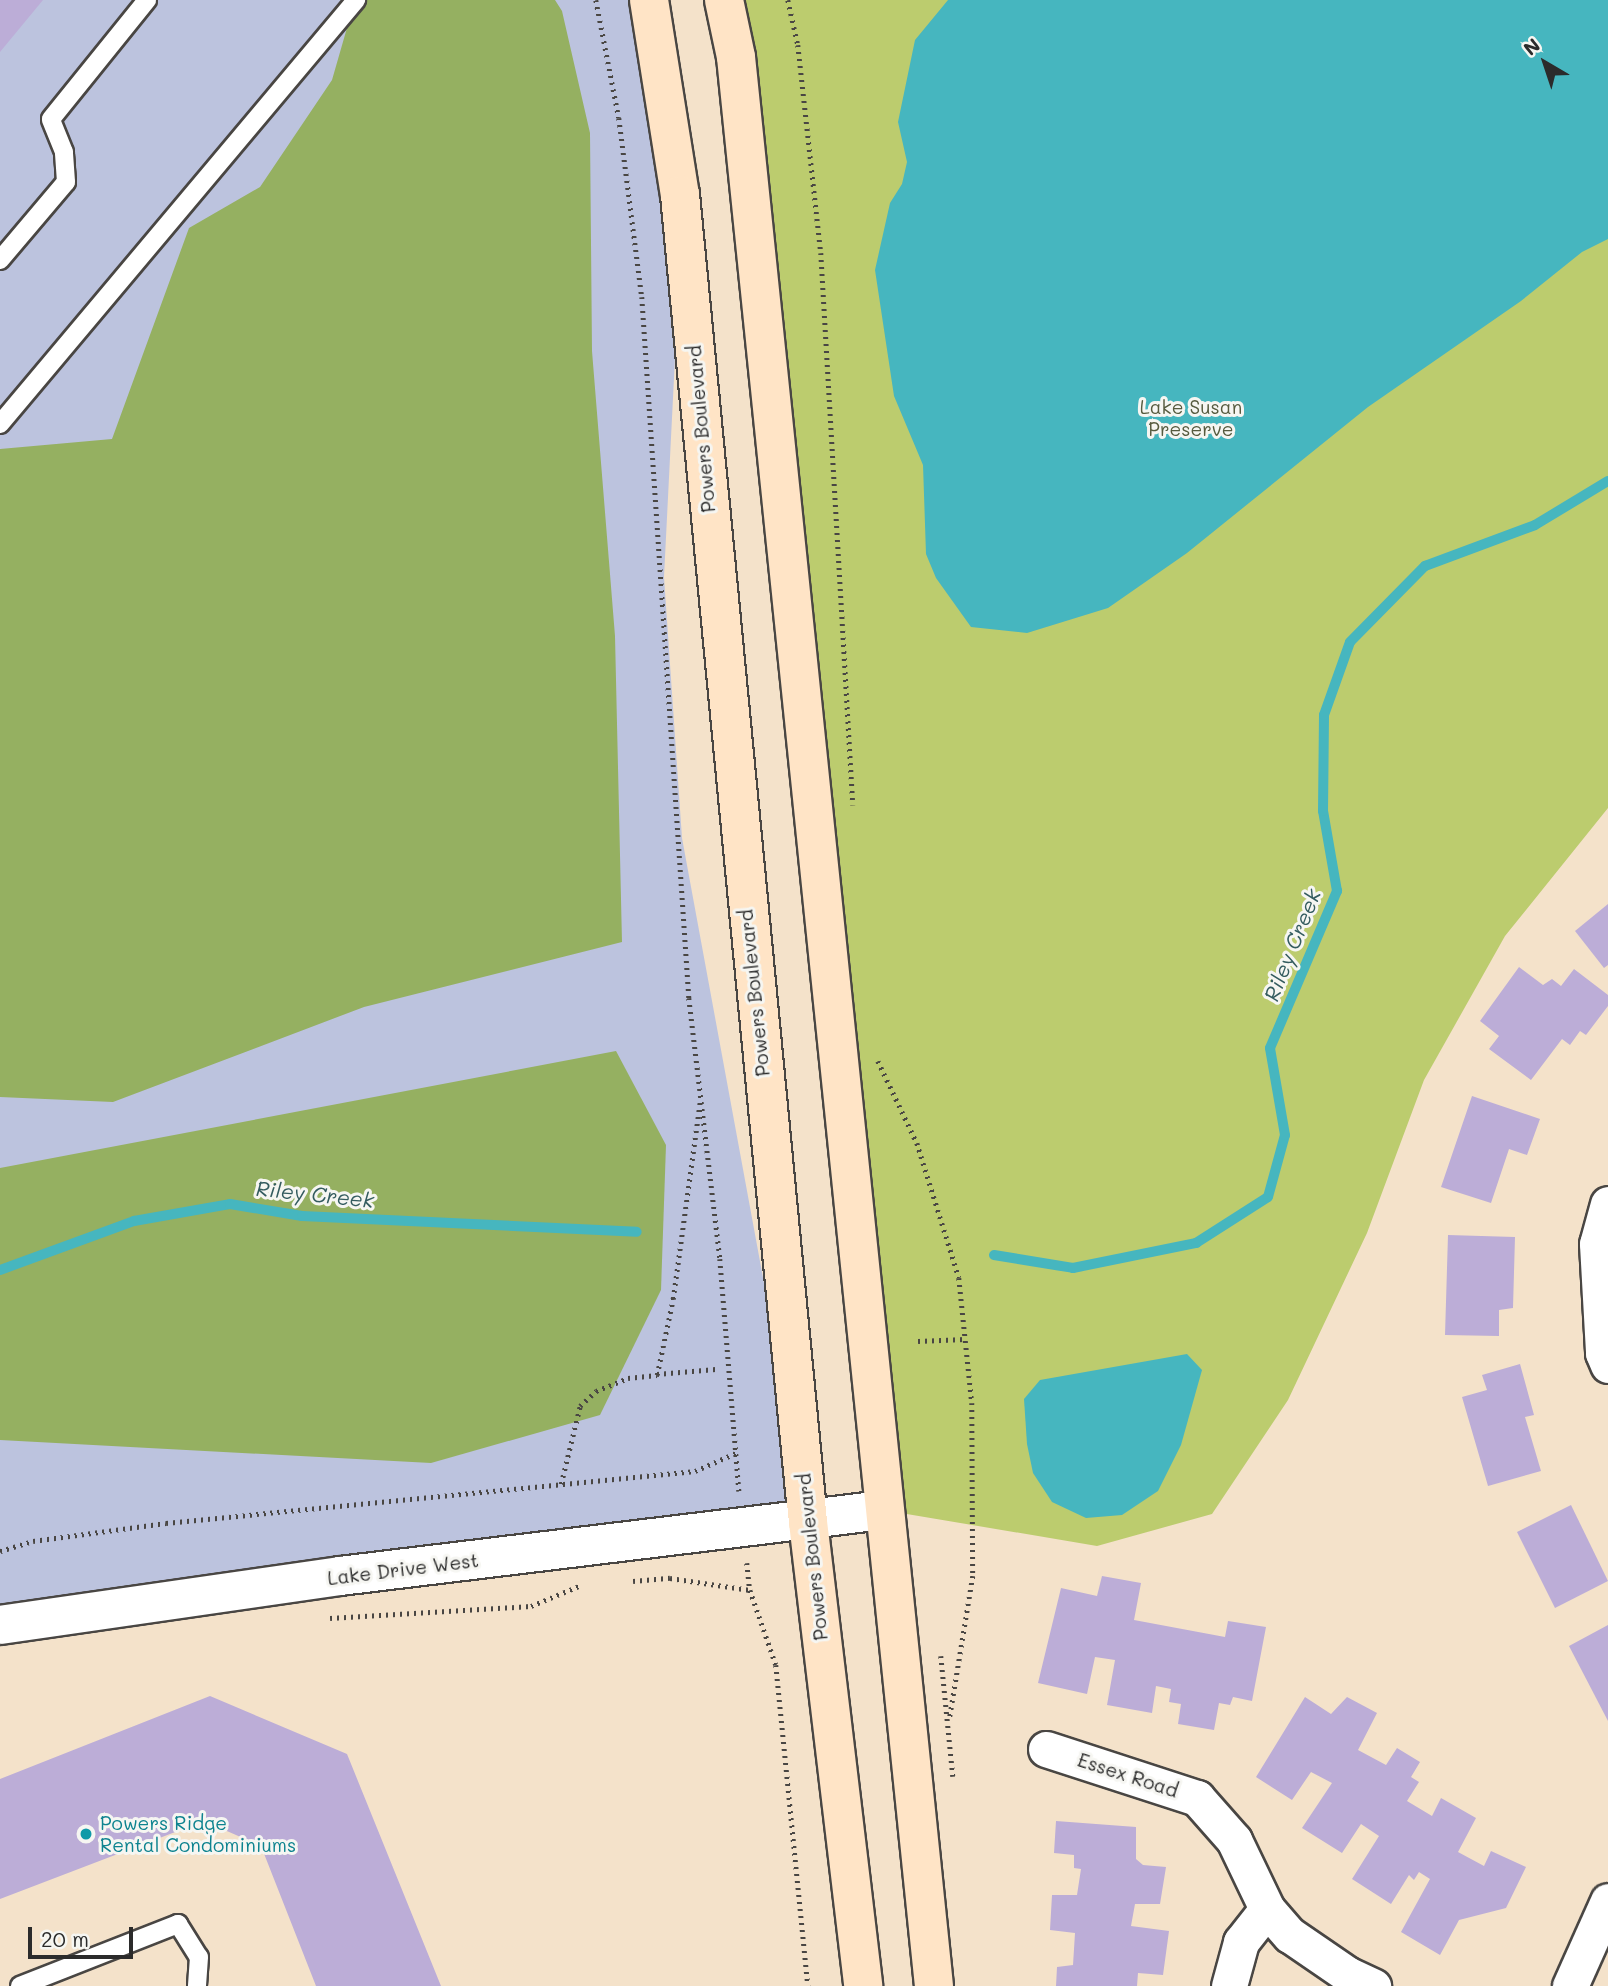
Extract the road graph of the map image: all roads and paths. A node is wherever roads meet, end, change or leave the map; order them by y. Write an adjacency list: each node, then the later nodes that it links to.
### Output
1 (147, 0): 7 (lane)
2 (356, 0): 8 (lane)
3 (596, 0): 11 (path)
4 (649, 0): 21 (main road, Powers Boulevard)
5 (724, 0): 20 (main road)
6 (788, 0): 9 (path)
7 (0, 260)
8 (0, 424)
9 (854, 813)
10 (879, 1086): 13 (path)
11 (701, 1095): 17 (path); 18 (path)
12 (1608, 1204): 15 (street)
13 (965, 1339): 14 (path); 30 (path)
14 (918, 1341)
15 (1608, 1365)
16 (716, 1369): 17 (path)
17 (657, 1374): 19 (path)
18 (736, 1453): 19 (path); 22 (path)
19 (561, 1483): 23 (path)
20 (883, 1510): 21 (street, Lake Drive West); 39 (main road)
21 (808, 1522): 22 (street, Lake Drive West); 38 (main road, Powers Boulevard)
22 (742, 1530): 26 (path); 28 (street, Lake Drive West)
23 (0, 1551)
24 (620, 1582): 26 (path)
25 (583, 1584): 27 (path)
26 (750, 1590): 37 (path)
27 (320, 1619)
28 (0, 1625)
29 (939, 1644): 30 (path)
30 (949, 1725): 32 (path)
31 (1046, 1749): 34 (street, Essex Road)
32 (953, 1780)
33 (1608, 1901): 42 (street)
34 (1267, 1909): 40 (street); 41 (street, Essex Road)
35 (20, 1986): 36 (lane)
36 (197, 1986)
37 (808, 1986)
38 (863, 1986)
39 (934, 1986)
40 (1229, 1986)
41 (1373, 1986)
42 (1570, 1986)

